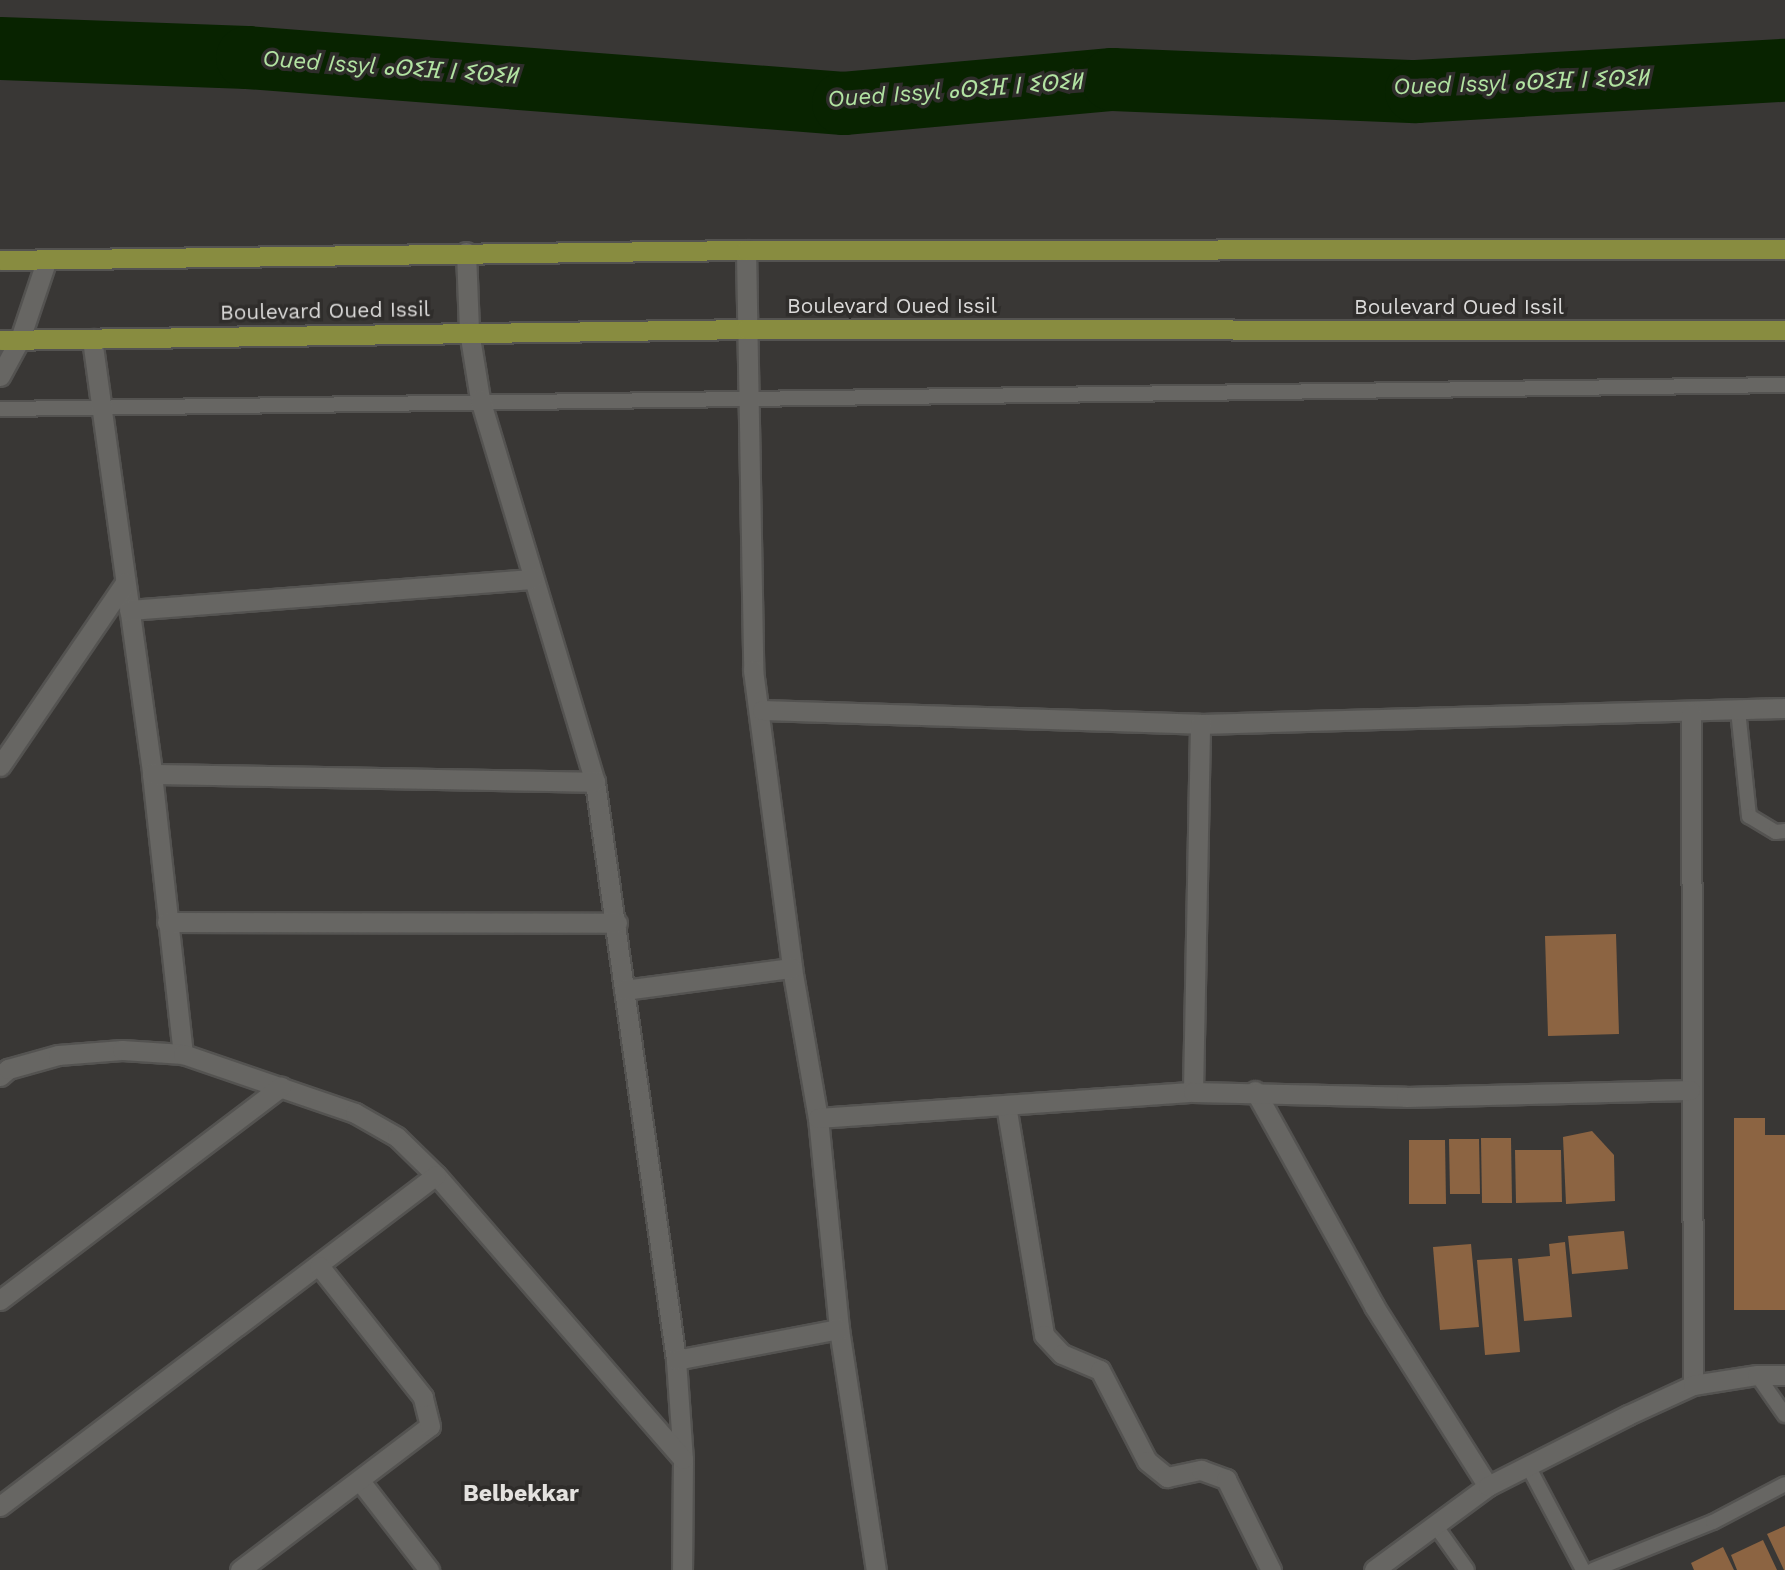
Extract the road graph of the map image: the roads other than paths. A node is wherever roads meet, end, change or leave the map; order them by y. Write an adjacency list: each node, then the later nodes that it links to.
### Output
1 (1785, 249): 2 (main road)
2 (746, 250): 3 (main road); 6 (street)
3 (466, 252): 4 (main road); 8 (street)
4 (47, 259): 5 (main road); 9 (street)
5 (0, 260)
6 (746, 329): 7 (main road, Boulevard Oued Issil); 8 (main road, Boulevard Oued Issil); 14 (street)
7 (1785, 330)
8 (469, 331): 10 (main road, Boulevard Oued Issil); 15 (street)
9 (20, 339): 10 (main road, Boulevard Oued Issil); 11 (main road, Boulevard Oued Issil); 12 (street)
10 (92, 339): 16 (street)
11 (0, 340)
12 (0, 376)
13 (1785, 385): 14 (lane)
14 (750, 396): 15 (lane); 22 (street)
15 (480, 399): 16 (lane); 18 (street)
16 (101, 406): 17 (lane); 19 (street)
17 (0, 409)
18 (532, 579): 20 (street); 28 (street)
19 (125, 583): 20 (street); 26 (street)
20 (129, 610): 27 (street)
21 (1785, 708): 23 (street)
22 (762, 710): 25 (street); 32 (street)
23 (1738, 710): 24 (street); 29 (lane)
24 (1690, 713): 25 (street); 37 (street)
25 (1200, 724): 39 (street)
26 (0, 766)
27 (152, 774): 28 (street); 30 (street)
28 (594, 782): 31 (street)
29 (1785, 831)
30 (167, 922): 31 (street); 34 (street)
31 (617, 923): 33 (street)
32 (792, 968): 33 (street); 41 (street)
33 (624, 990): 46 (street)
34 (183, 1054): 35 (street); 36 (street)
35 (0, 1076)
36 (281, 1087): 42 (street); 44 (street)
37 (1690, 1090): 38 (street); 49 (street)
38 (1255, 1091): 39 (street); 55 (street)
39 (1193, 1092): 40 (street)
40 (1006, 1105): 41 (street); 63 (street)
41 (818, 1118): 45 (street)
42 (436, 1175): 43 (street); 51 (street)
43 (318, 1266): 53 (street); 56 (street)
44 (0, 1300)
45 (839, 1329): 46 (street); 62 (street)
46 (676, 1360): 51 (street)
47 (1757, 1374): 48 (street); 49 (street); 50 (lane)
48 (1785, 1375)
49 (1693, 1385): 52 (street)
50 (1785, 1415)
51 (683, 1459): 61 (street)
52 (1528, 1466): 55 (street); 66 (lane)
53 (360, 1481): 59 (street); 60 (street)
54 (1785, 1484): 58 (lane)
55 (1488, 1486): 57 (street)
56 (0, 1506)
57 (1435, 1525): 64 (street); 65 (lane)
58 (1599, 1569)
59 (240, 1570)
60 (429, 1570)
61 (682, 1570)
62 (876, 1570)
63 (1272, 1570)
64 (1374, 1570)
65 (1467, 1570)
66 (1583, 1570)

